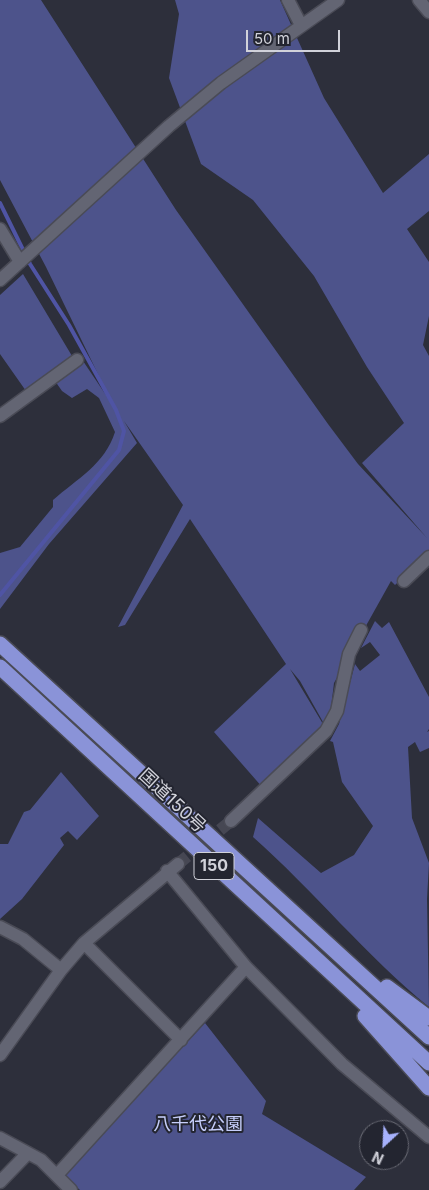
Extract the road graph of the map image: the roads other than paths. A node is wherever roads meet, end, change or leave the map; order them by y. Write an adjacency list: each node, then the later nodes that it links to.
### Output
1 (288, 0): 5 (street)
2 (338, 0): 5 (street)
3 (419, 0): 4 (street)
4 (429, 12)
5 (301, 26): 7 (street)
6 (0, 228): 7 (street)
7 (20, 262): 8 (street)
8 (0, 280)
9 (77, 360): 10 (street)
10 (0, 416)
11 (429, 557): 12 (street)
12 (404, 581)
13 (361, 630): 16 (street)
14 (0, 644): 20 (highway, 国道150号 / 150)
15 (0, 667): 22 (highway, 国道150号 / 150)
16 (231, 821)
17 (178, 864): 18 (street)
18 (167, 871): 21 (street); 23 (street)
19 (0, 928): 24 (street)
20 (326, 942): 25 (highway, 150); 26 (highway, 国道150号 / 150)
21 (84, 943): 24 (street); 27 (street)
22 (308, 954): 29 (highway, 国道150号 / 150); 30 (highway, 150)
23 (246, 967): 27 (street); 31 (street)
24 (61, 970): 28 (street)
25 (429, 1018)
26 (429, 1037)
27 (181, 1040): 34 (street)
28 (0, 1055)
29 (429, 1063)
30 (429, 1088)
31 (429, 1137)
32 (0, 1138): 33 (street)
33 (28, 1152): 34 (street); 35 (street)
34 (57, 1176): 36 (street)
35 (0, 1182)
36 (71, 1190)

